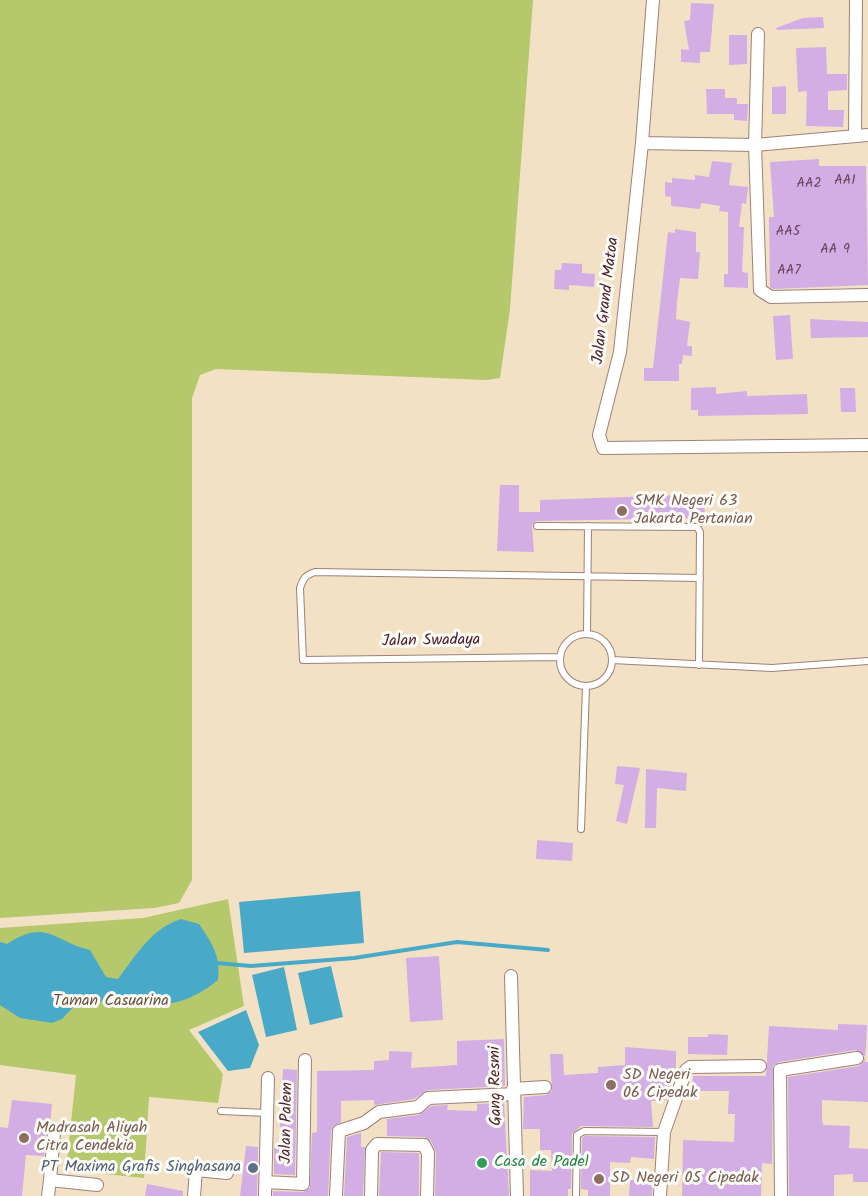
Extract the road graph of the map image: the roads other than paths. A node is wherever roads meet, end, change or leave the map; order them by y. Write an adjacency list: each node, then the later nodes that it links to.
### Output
1 (653, 0): 5 (street, Jalan Grand Matoa)
2 (856, 0): 4 (street)
3 (758, 34): 6 (street)
4 (862, 136): 6 (street)
5 (642, 143): 6 (street); 8 (street, Jalan Grand Matoa)
6 (755, 145): 7 (street)
7 (868, 296)
8 (868, 445)
9 (537, 526): 10 (lane)
10 (588, 526): 11 (lane); 12 (lane)
11 (588, 578): 12 (lane); 13 (lane); 14 (lane, Jalan Swadaya)
12 (700, 579): 17 (lane)
13 (587, 634): 14 (lane); 15 (lane)
14 (560, 657): 18 (lane)
15 (612, 660): 17 (lane); 18 (lane)
16 (868, 661): 17 (lane)
17 (699, 665)
18 (586, 686): 19 (lane)
19 (581, 829)
20 (512, 976): 26 (street, Gang Resmi)
21 (857, 1058): 44 (street)
22 (305, 1060): 33 (street, Jalan Palem)
23 (760, 1066): 29 (street)
24 (268, 1078): 28 (street, Jalan Palem)
25 (545, 1087): 26 (street)
26 (513, 1092): 38 (street); 41 (street, Gang Resmi)
27 (221, 1112): 28 (lane)
28 (267, 1113): 33 (street, Jalan Palem)
29 (664, 1132): 42 (lane); 43 (street)
30 (54, 1134): 32 (street)
31 (227, 1173): 36 (street)
32 (50, 1180): 34 (street); 35 (street)
33 (266, 1182): 37 (street, Jalan Palem)
34 (97, 1185)
35 (48, 1196)
36 (194, 1196)
37 (265, 1196)
38 (336, 1196)
39 (371, 1196): 40 (street)
40 (427, 1196)
41 (517, 1196)
42 (576, 1196)
43 (660, 1196)
44 (781, 1196)

